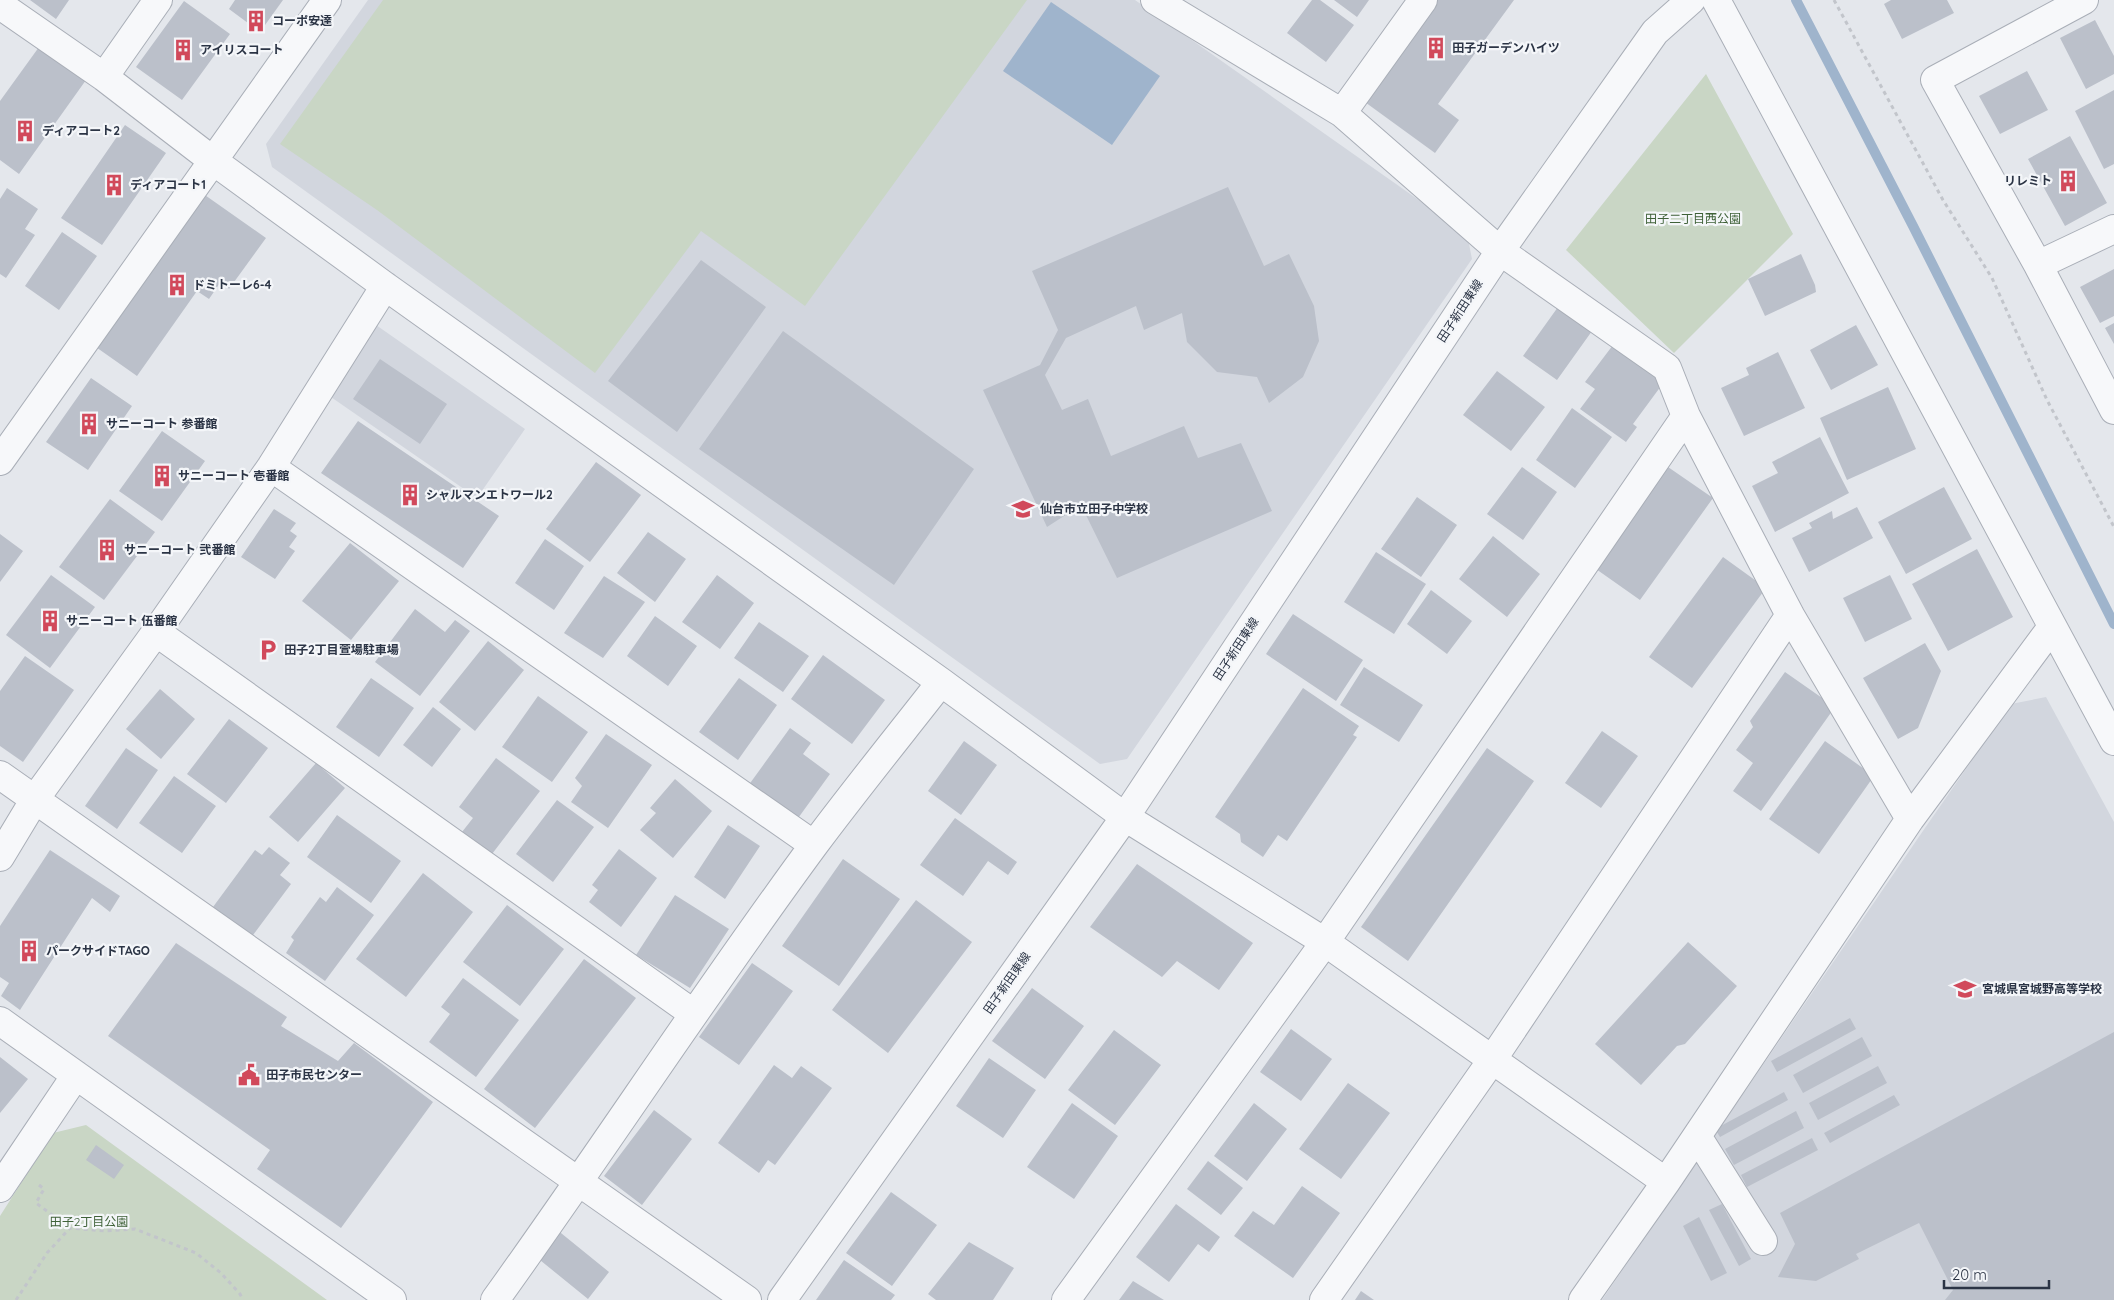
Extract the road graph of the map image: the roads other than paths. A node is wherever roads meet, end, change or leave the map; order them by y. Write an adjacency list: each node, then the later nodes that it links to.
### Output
1 (158, 0): 9 (street)
2 (327, 0): 11 (street)
3 (1155, 0): 10 (street)
4 (1423, 0): 10 (street)
5 (1691, 0): 13 (street, 田子新田東線)
6 (1716, 0): 21 (street)
7 (2084, 0): 14 (street)
8 (0, 5): 9 (street)
9 (104, 77): 11 (street)
10 (1342, 113): 13 (street)
11 (212, 160): 15 (street); 18 (street)
12 (2114, 229): 14 (street)
13 (1500, 251): 17 (street); 27 (street, 田子新田東線)
14 (2038, 264): 16 (street)
15 (384, 286): 19 (street); 23 (street)
16 (2114, 410)
17 (1686, 416): 20 (street); 31 (street)
18 (0, 462)
19 (271, 467): 22 (street); 29 (street)
20 (1790, 614): 28 (street); 34 (street)
21 (2052, 627): 24 (street); 28 (street)
22 (156, 632): 26 (street); 32 (street)
23 (941, 682): 27 (street); 29 (street)
24 (2114, 741)
25 (0, 775): 26 (street)
26 (35, 799): 30 (street); 39 (street)
27 (1125, 817): 31 (street); 44 (street, 田子新田東線)
28 (1910, 819): 36 (street)
29 (814, 845): 32 (street)
30 (0, 857)
31 (1325, 942): 34 (street); 45 (street)
32 (694, 1014): 39 (street)
33 (0, 1021): 35 (street)
34 (1492, 1060): 38 (street); 46 (street)
35 (76, 1075): 37 (street); 41 (street)
36 (1697, 1136): 38 (street); 40 (street)
37 (7, 1178)
38 (1666, 1182): 47 (street)
39 (580, 1183): 42 (street); 43 (street)
40 (1762, 1240)
41 (392, 1300)
42 (496, 1300)
43 (747, 1300)
44 (782, 1300)
45 (1066, 1300)
46 (1324, 1300)
47 (1583, 1300)

